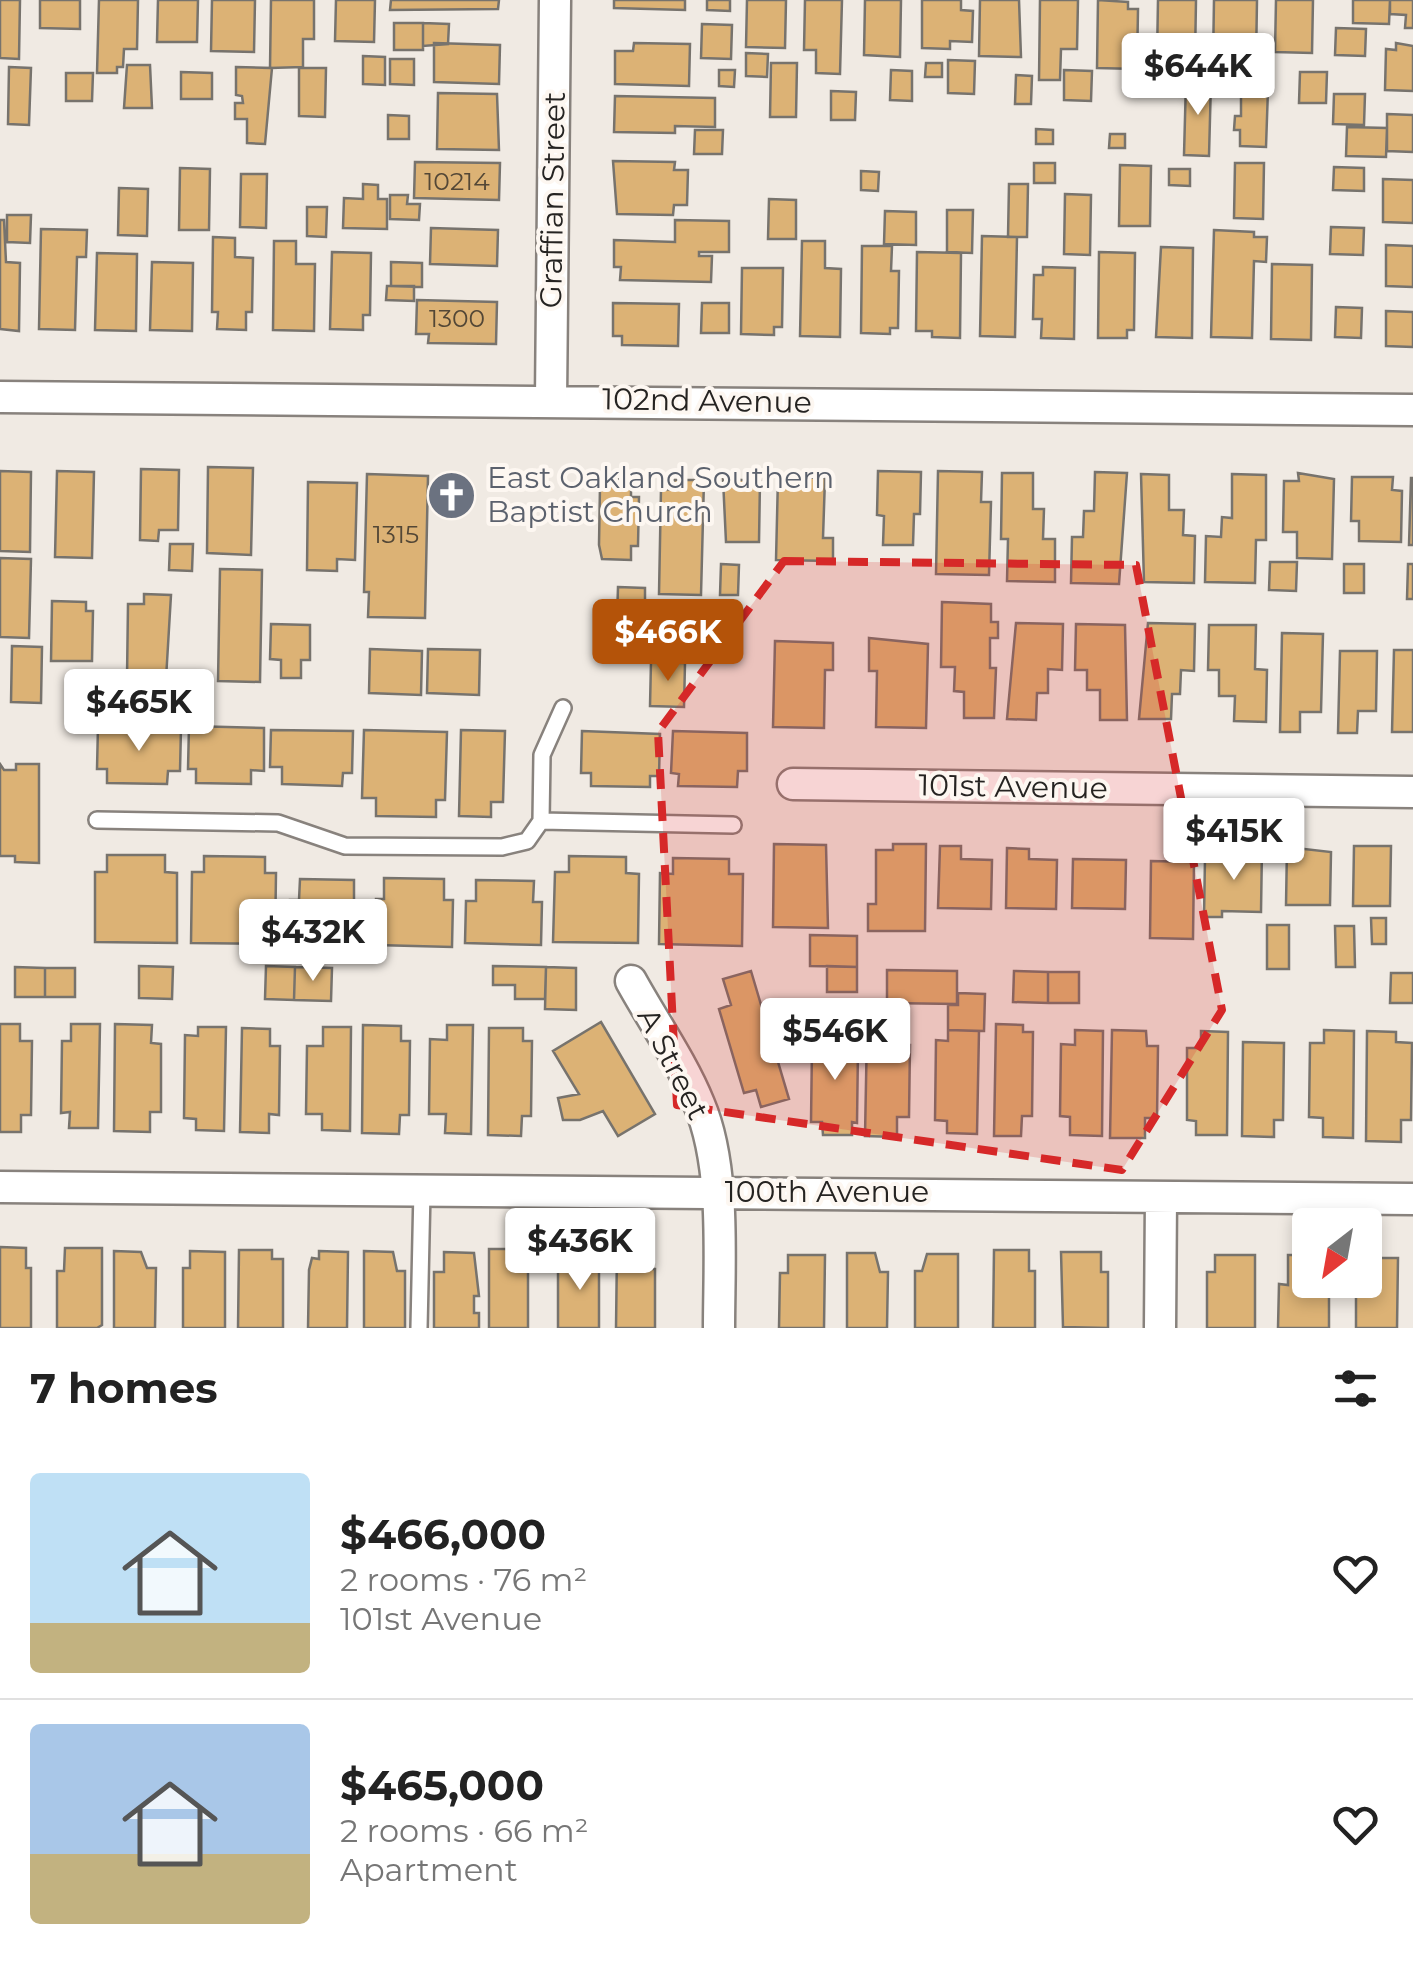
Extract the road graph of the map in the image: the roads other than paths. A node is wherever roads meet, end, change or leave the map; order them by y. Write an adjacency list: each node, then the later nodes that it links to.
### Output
1 (556, 0): 3 (street, Graffian Street)
2 (0, 397): 3 (street, 102nd Avenue)
3 (551, 400): 4 (street, 102nd Avenue)
4 (1413, 410)
5 (563, 708): 9 (lane)
6 (793, 784): 7 (street, 101st Avenue)
7 (1413, 792)
8 (96, 820): 9 (lane)
9 (541, 821): 10 (lane)
10 (733, 825)
11 (631, 982): 14 (street, A Street)
12 (0, 1188): 13 (street, 100th Avenue)
13 (422, 1190): 14 (street, 100th Avenue); 17 (lane)
14 (715, 1192): 15 (street, 100th Avenue); 18 (street, A Street)
15 (1161, 1198): 16 (street, 100th Avenue); 19 (street)
16 (1413, 1199)
17 (418, 1328)
18 (719, 1328)
19 (1160, 1328)

